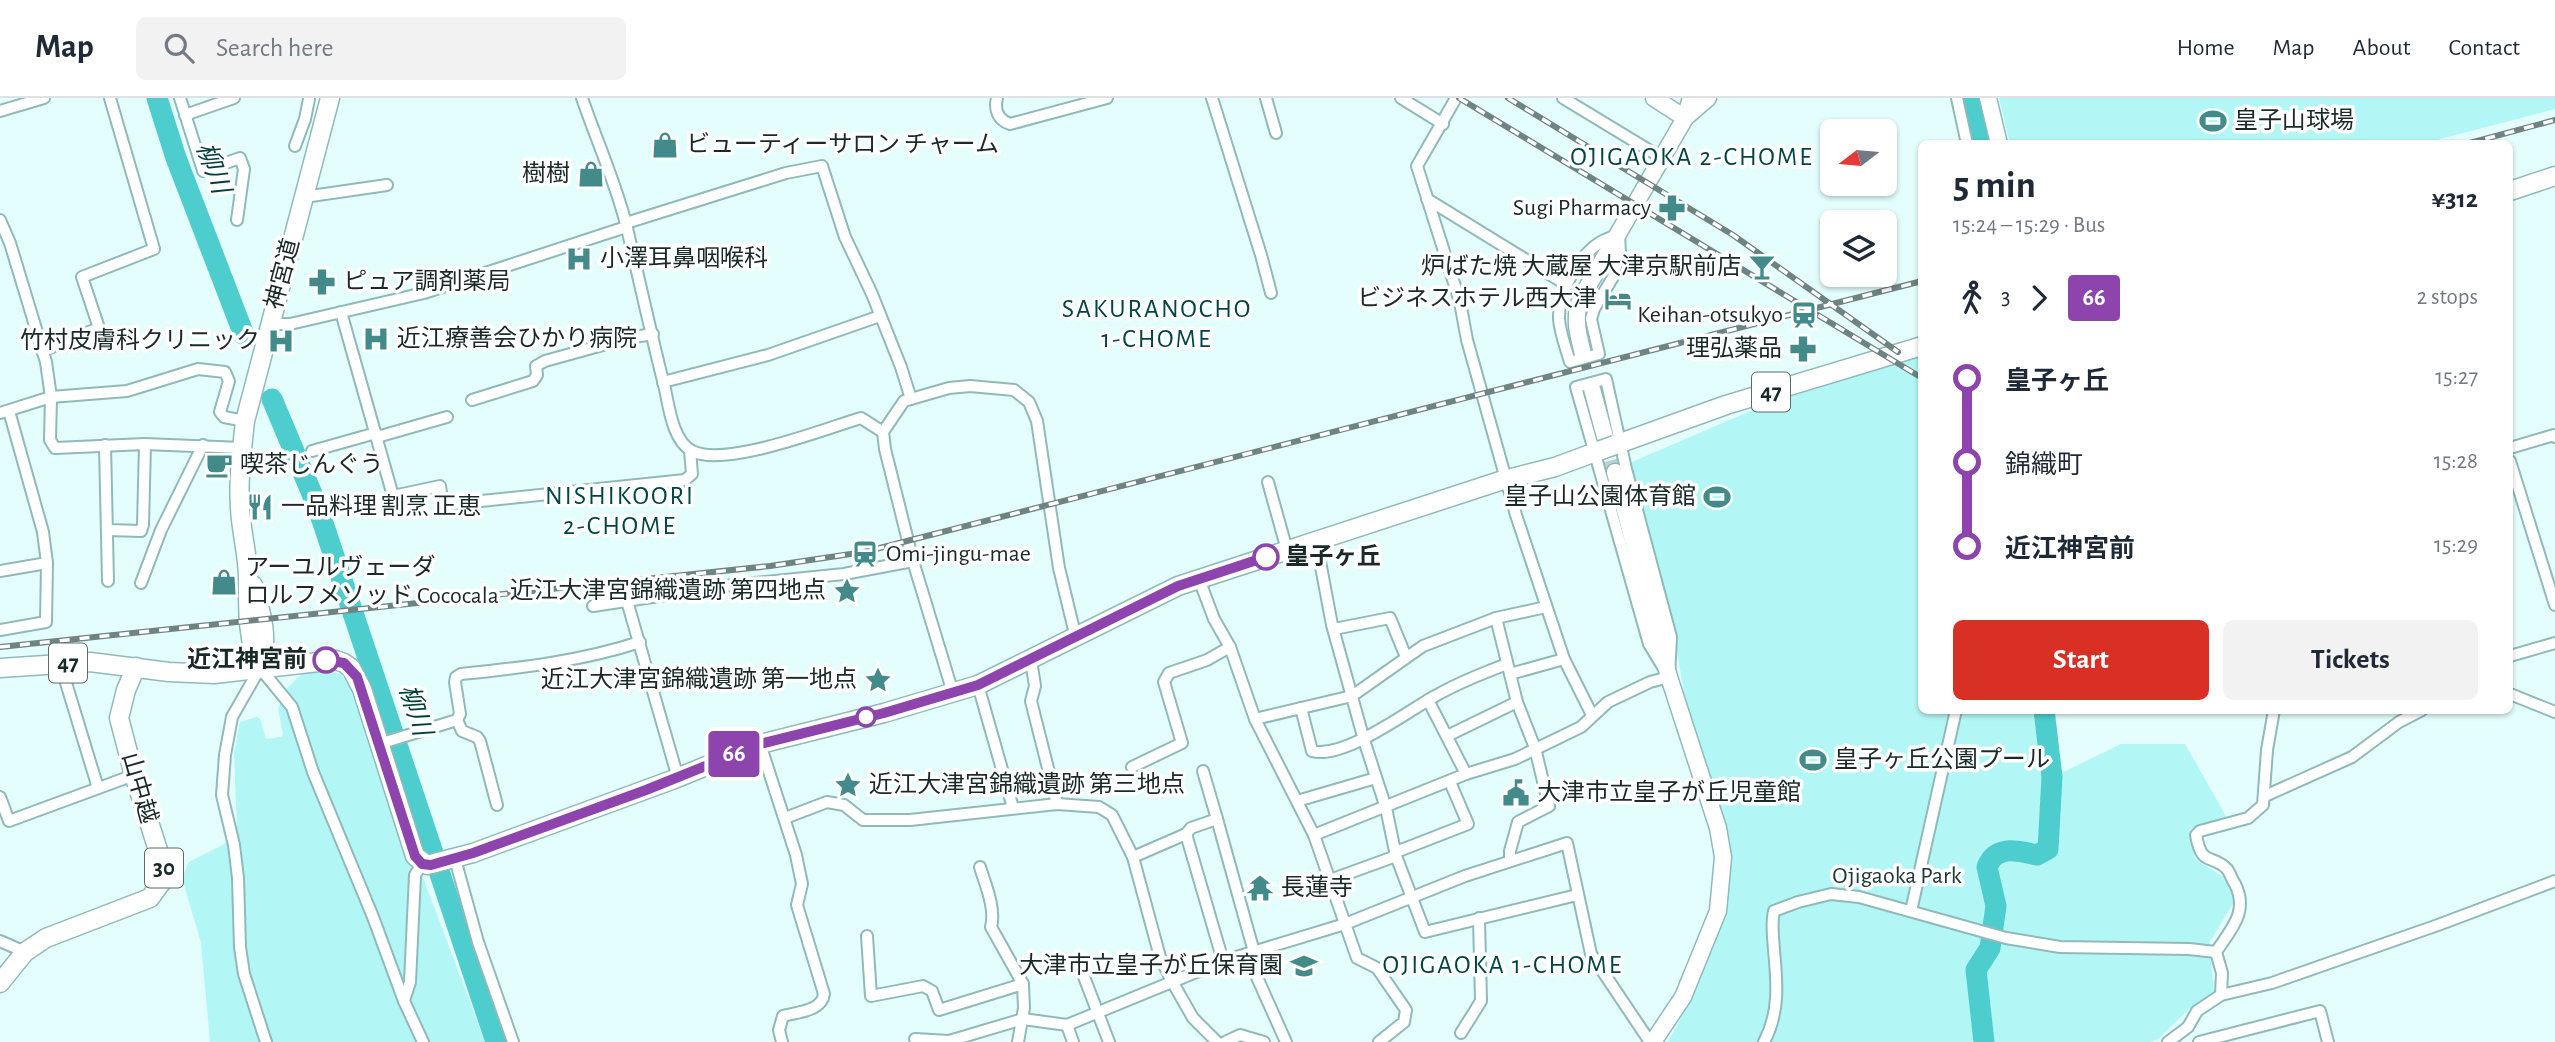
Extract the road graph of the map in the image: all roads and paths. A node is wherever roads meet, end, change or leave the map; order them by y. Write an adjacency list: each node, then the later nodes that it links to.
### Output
1 (44, 98): 20 (street)
2 (110, 98): 45 (street)
3 (180, 98): 21 (street)
4 (234, 98): 21 (street)
5 (582, 98): 36 (street)
6 (997, 98): 7 (street)
7 (1107, 98)
8 (1212, 98): 39 (street)
9 (1266, 98): 24 (street)
10 (1401, 98): 23 (street)
11 (1456, 98): 23 (street)
12 (1563, 98): 28 (street)
13 (1654, 98): 22 (street)
14 (1691, 98): 22 (street)
15 (1708, 98): 22 (street)
16 (1957, 98): 25 (street)
17 (1988, 98): 26 (street)
18 (309, 99): 19 (street); 27 (street)
19 (329, 101): 32 (main road, 神宮道)
20 (0, 111)
21 (185, 115): 35 (street)
22 (1685, 118): 28 (street)
23 (1443, 124): 33 (street)
24 (1276, 133)
25 (1966, 140)
26 (1998, 140)
27 (295, 146)
28 (1662, 158): 37 (street)
29 (2555, 176): 31 (main road)
30 (387, 185): 32 (street)
31 (2513, 190)
32 (304, 197): 42 (main road, 神宮道)
33 (1427, 200): 38 (street); 68 (street)
34 (0, 220): 45 (street)
35 (237, 220)
36 (626, 225): 40 (street); 41 (street); 43 (street)
37 (1619, 234): 38 (street); 38 (street); 46 (street)
38 (1567, 285)
39 (1271, 293)
40 (341, 312): 42 (street); 56 (street)
41 (880, 316): 47 (street); 50 (street)
42 (270, 324): 54 (main road, 神宮道)
43 (653, 334): 47 (street); 51 (street)
44 (1918, 347): 61 (main road, 47)
45 (42, 351): 49 (street)
46 (1583, 354)
47 (663, 382): 64 (street)
48 (1592, 389): 61 (street)
49 (51, 397): 52 (street); 54 (street); 59 (street)
50 (911, 399): 55 (street); 86 (street)
51 (472, 400)
52 (5, 412): 74 (street)
53 (447, 417): 56 (street)
54 (245, 421): 63 (main road, 神宮道)
55 (883, 432): 64 (street); 73 (street)
56 (376, 435): 64 (street); 65 (street)
57 (2555, 437): 62 (street)
58 (145, 444): 59 (street); 60 (street); 70 (street)
59 (105, 445): 70 (street)
60 (203, 445): 63 (street); 78 (street)
61 (1607, 445): 61 (street); 68 (main road, 47); 99 (street); 99 (street)
62 (2513, 447)
63 (242, 448): 97 (main road, 神宮道)
64 (690, 450)
65 (312, 451)
66 (2513, 471): 80 (street)
67 (1615, 472): 99 (street)
68 (1506, 479): 71 (main road, 47); 82 (street)
69 (1268, 482): 72 (street)
70 (107, 530): 77 (street)
71 (1316, 540): 72 (main road, 47); 84 (street)
72 (1287, 550): 76 (main road, 47)
73 (913, 561): 79 (street); 101 (street)
74 (47, 563): 75 (street); 85 (street)
75 (0, 571)
76 (1199, 579): 86 (main road, 47); 89 (street)
77 (108, 581)
78 (141, 583)
79 (627, 601): 81 (street); 87 (street)
80 (2555, 605)
81 (593, 606)
82 (1546, 607): 83 (street); 92 (street)
83 (1496, 618): 91 (street); 98 (street)
84 (1334, 629): 91 (street); 103 (street)
85 (0, 630)
86 (1076, 638): 93 (main road, 47)
87 (640, 642): 113 (street); 123 (street)
88 (2555, 643): 90 (street)
89 (1230, 647): 112 (street); 119 (street)
90 (2513, 655)
91 (1406, 657): 103 (street)
92 (1564, 659): 98 (street); 111 (street)
93 (1031, 660): 100 (main road, 47); 130 (street)
94 (60, 663): 95 (main road, 47); 96 (main road, 47); 126 (street)
95 (136, 667): 97 (main road); 122 (main road, 山中越 / 30)
96 (0, 668)
97 (260, 668): 116 (main road); 161 (street); 168 (street)
98 (1508, 669): 104 (street); 105 (street)
99 (1669, 677): 111 (street); 180 (street)
100 (978, 685): 101 (main road, 47); 132 (street)
101 (953, 693): 117 (main road, 47)
102 (2513, 695): 107 (street)
103 (1352, 696): 106 (street); 115 (street)
104 (1428, 700): 114 (street); 115 (street)
105 (1517, 702): 114 (street); 118 (street)
106 (1301, 708): 112 (street); 115 (street)
107 (2555, 712)
108 (1955, 714): 147 (street)
109 (2273, 714): 127 (street)
110 (2414, 714): 127 (street)
111 (1592, 715): 118 (street)
112 (1255, 719): 129 (street)
113 (457, 720): 116 (street); 131 (street)
114 (1447, 736): 121 (street)
115 (1364, 740): 124 (street)
116 (383, 743): 141 (main road)
117 (760, 744): 123 (main road, 47); 134 (street)
118 (1535, 748): 121 (street); 140 (street)
119 (1132, 767)
120 (1203, 771): 135 (street)
121 (1466, 774): 125 (street)
122 (134, 775): 126 (street); 152 (main road, 山中越 / 30)
123 (678, 778): 141 (main road, 47)
124 (1376, 778): 129 (street); 133 (street)
125 (1450, 782): 133 (street); 138 (street)
126 (98, 788): 128 (street)
127 (2264, 796): 153 (street)
128 (0, 797)
129 (1297, 802): 137 (street)
130 (1058, 804): 132 (street); 139 (street)
131 (497, 805)
132 (1013, 808): 134 (street)
133 (1386, 808): 137 (street); 138 (street)
134 (785, 818): 171 (street)
135 (1217, 819): 136 (street); 154 (street)
136 (1186, 834): 139 (street); 155 (street)
137 (1314, 835): 143 (street)
138 (1396, 854): 143 (street); 146 (street)
139 (1133, 857): 159 (street)
140 (1510, 861): 145 (street); 146 (street)
141 (438, 862): 161 (street); 170 (street)
142 (980, 867): 158 (street)
143 (1330, 880): 149 (street)
144 (2555, 881): 160 (street)
145 (1577, 895): 148 (street); 180 (street)
146 (1413, 897): 148 (street); 149 (street)
147 (1911, 911): 153 (street); 181 (street)
148 (1479, 918): 166 (street)
149 (1345, 924): 154 (street); 179 (street)
150 (867, 936): 158 (street)
151 (0, 941): 152 (street)
152 (25, 952): 157 (main road, 山中越 / 30)
153 (2216, 952): 160 (street)
154 (1251, 954): 155 (street); 178 (street)
155 (1223, 961): 159 (street)
156 (1081, 969): 162 (street)
157 (0, 983)
158 (1023, 984): 163 (street)
159 (1172, 984): 162 (street); 175 (street)
160 (2221, 995): 165 (street)
161 (404, 1001): 169 (street)
162 (1099, 1014): 164 (street); 174 (street)
163 (1023, 1019): 164 (street); 167 (street); 172 (street)
164 (1067, 1025): 173 (street)
165 (2188, 1027): 182 (street); 183 (street)
166 (1461, 1033)
167 (915, 1039)
168 (266, 1042)
169 (423, 1042)
170 (513, 1042)
171 (782, 1042)
172 (1018, 1042)
173 (1073, 1042)
174 (1109, 1042)
175 (1217, 1042)
176 (1226, 1042): 177 (street)
177 (1264, 1042)
178 (1286, 1042)
179 (1379, 1042)
180 (1651, 1042)
181 (1764, 1042)
182 (2168, 1042)
183 (2198, 1042): 184 (street)
184 (2328, 1042)

